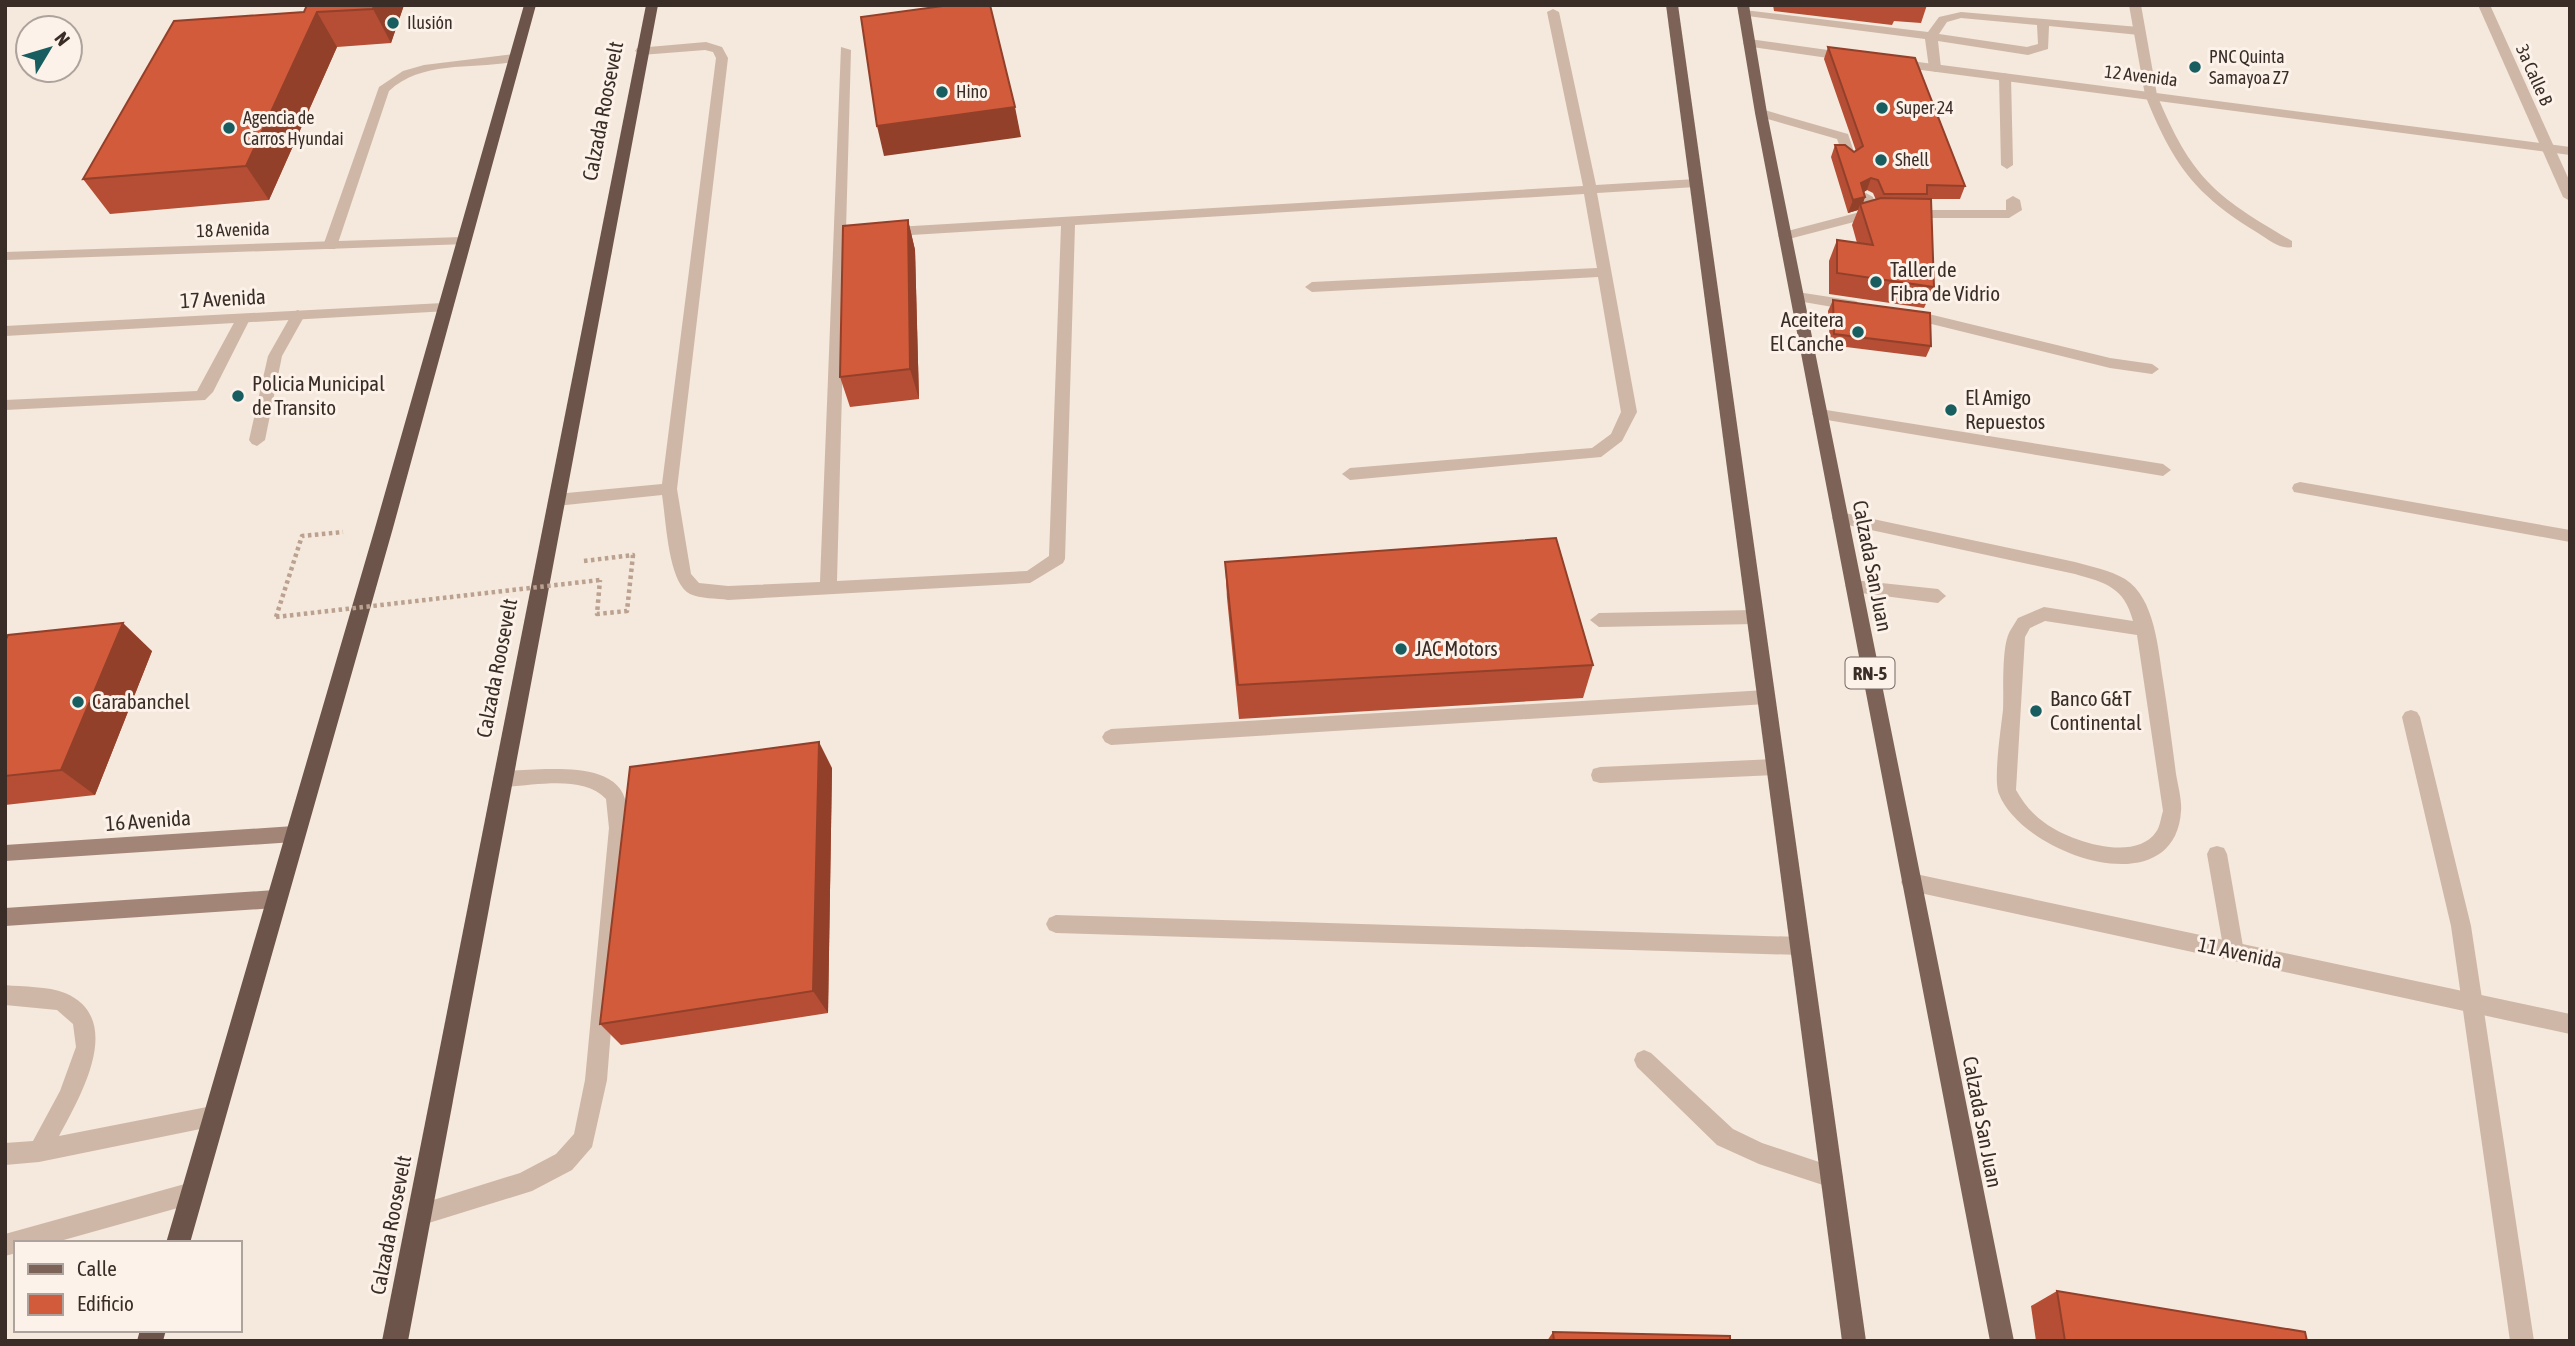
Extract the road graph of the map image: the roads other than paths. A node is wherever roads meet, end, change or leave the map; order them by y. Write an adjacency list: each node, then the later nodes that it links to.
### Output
1 (530, 5): 14 (highway)
2 (652, 5): 13 (highway, Calzada Roosevelt)
3 (1672, 5): 23 (main road)
4 (2135, 5): 9 (street)
5 (2484, 5): 19 (street, 3a Calle B)
6 (1743, 9): 10 (street); 11 (main road, Calzada San Juan / RN-5)
7 (1553, 12): 24 (street)
8 (2043, 22): 9 (street); 10 (street); 10 (street)
9 (2139, 31): 17 (street)
10 (1931, 36): 15 (street)
11 (1749, 43): 15 (street, 12 Avenida); 18 (main road, Calzada San Juan / RN-5)
12 (845, 50): 30 (street)
13 (641, 51): 52 (street); 53 (highway, Calzada Roosevelt)
14 (514, 58): 32 (highway); 34 (street)
15 (1935, 68): 16 (street, 12 Avenida)
16 (2006, 77): 17 (street, 12 Avenida); 22 (street)
17 (2151, 94): 19 (street, 12 Avenida); 33 (street)
18 (1761, 113): 21 (street); 31 (main road, Calzada San Juan / RN-5)
19 (2547, 148): 20 (street, 12 Avenida); 26 (street, 3a Calle B)
20 (2570, 151)
21 (1850, 158)
22 (2007, 164)
23 (1696, 183): 24 (street); 59 (main road)
24 (1590, 188): 29 (street); 36 (street)
25 (1866, 197): 28 (street)
26 (2570, 197)
27 (2013, 200): 28 (street)
28 (1885, 213): 31 (street)
29 (1068, 221): 30 (street); 56 (street)
30 (841, 235): 56 (street)
31 (1785, 236): 38 (main road, Calzada San Juan / RN-5)
32 (462, 242): 34 (street, 18 Avenida); 39 (highway)
33 (2287, 244)
34 (330, 246): 35 (street, 18 Avenida)
35 (5, 257)
36 (1605, 272): 37 (street); 50 (street)
37 (1312, 287)
38 (1797, 297): 40 (street); 47 (main road, Calzada San Juan / RN-5)
39 (443, 308): 42 (street, 17 Avenida); 68 (highway)
40 (1870, 308)
41 (1895, 312): 45 (street)
42 (298, 316): 43 (street, 17 Avenida); 48 (street)
43 (243, 319): 44 (street, 17 Avenida); 46 (street)
44 (5, 331)
45 (2152, 369)
46 (5, 405)
47 (1820, 414): 49 (street); 54 (main road, Calzada San Juan / RN-5)
48 (257, 440)
49 (2163, 470)
50 (1350, 474)
51 (2300, 488): 55 (street)
52 (669, 489): 53 (street); 56 (street)
53 (556, 500): 67 (highway, Calzada Roosevelt)
54 (1840, 518): 57 (main road, Calzada San Juan / RN-5); 61 (street)
55 (2570, 536)
56 (828, 586)
57 (1853, 586): 58 (street); 71 (main road, Calzada San Juan / RN-5)
58 (1938, 596)
59 (1755, 617): 60 (street); 62 (main road)
60 (1598, 620)
61 (2144, 629): 61 (street)
62 (1766, 697): 64 (street); 65 (main road)
63 (2411, 717): 78 (street)
64 (1111, 737)
65 (1775, 767): 66 (street); 75 (main road)
66 (1600, 775)
67 (502, 779): 86 (highway, Calzada Roosevelt); 86 (street)
68 (294, 834): 69 (main road, 16 Avenida); 72 (highway)
69 (5, 853)
70 (2217, 854): 76 (street)
71 (1911, 882): 76 (street, 11 Avenida); 91 (main road, Calzada San Juan / RN-5)
72 (275, 899): 73 (main road); 81 (highway)
73 (5, 917)
74 (1056, 924): 75 (street)
75 (1800, 946): 84 (main road)
76 (2234, 952): 78 (street, 11 Avenida)
77 (5, 995): 82 (street)
78 (2475, 1004): 79 (street, 11 Avenida); 92 (street)
79 (2570, 1024)
80 (1644, 1060): 84 (street)
81 (212, 1117): 82 (street); 85 (highway)
82 (39, 1151): 83 (street)
83 (5, 1154)
84 (1832, 1177): 90 (main road)
85 (192, 1192): 87 (street); 88 (highway)
86 (419, 1215): 89 (highway, Calzada Roosevelt)
87 (19, 1241)
88 (178, 1241)
89 (395, 1341)
90 (1854, 1341)
91 (2002, 1341)
92 (2522, 1341)

